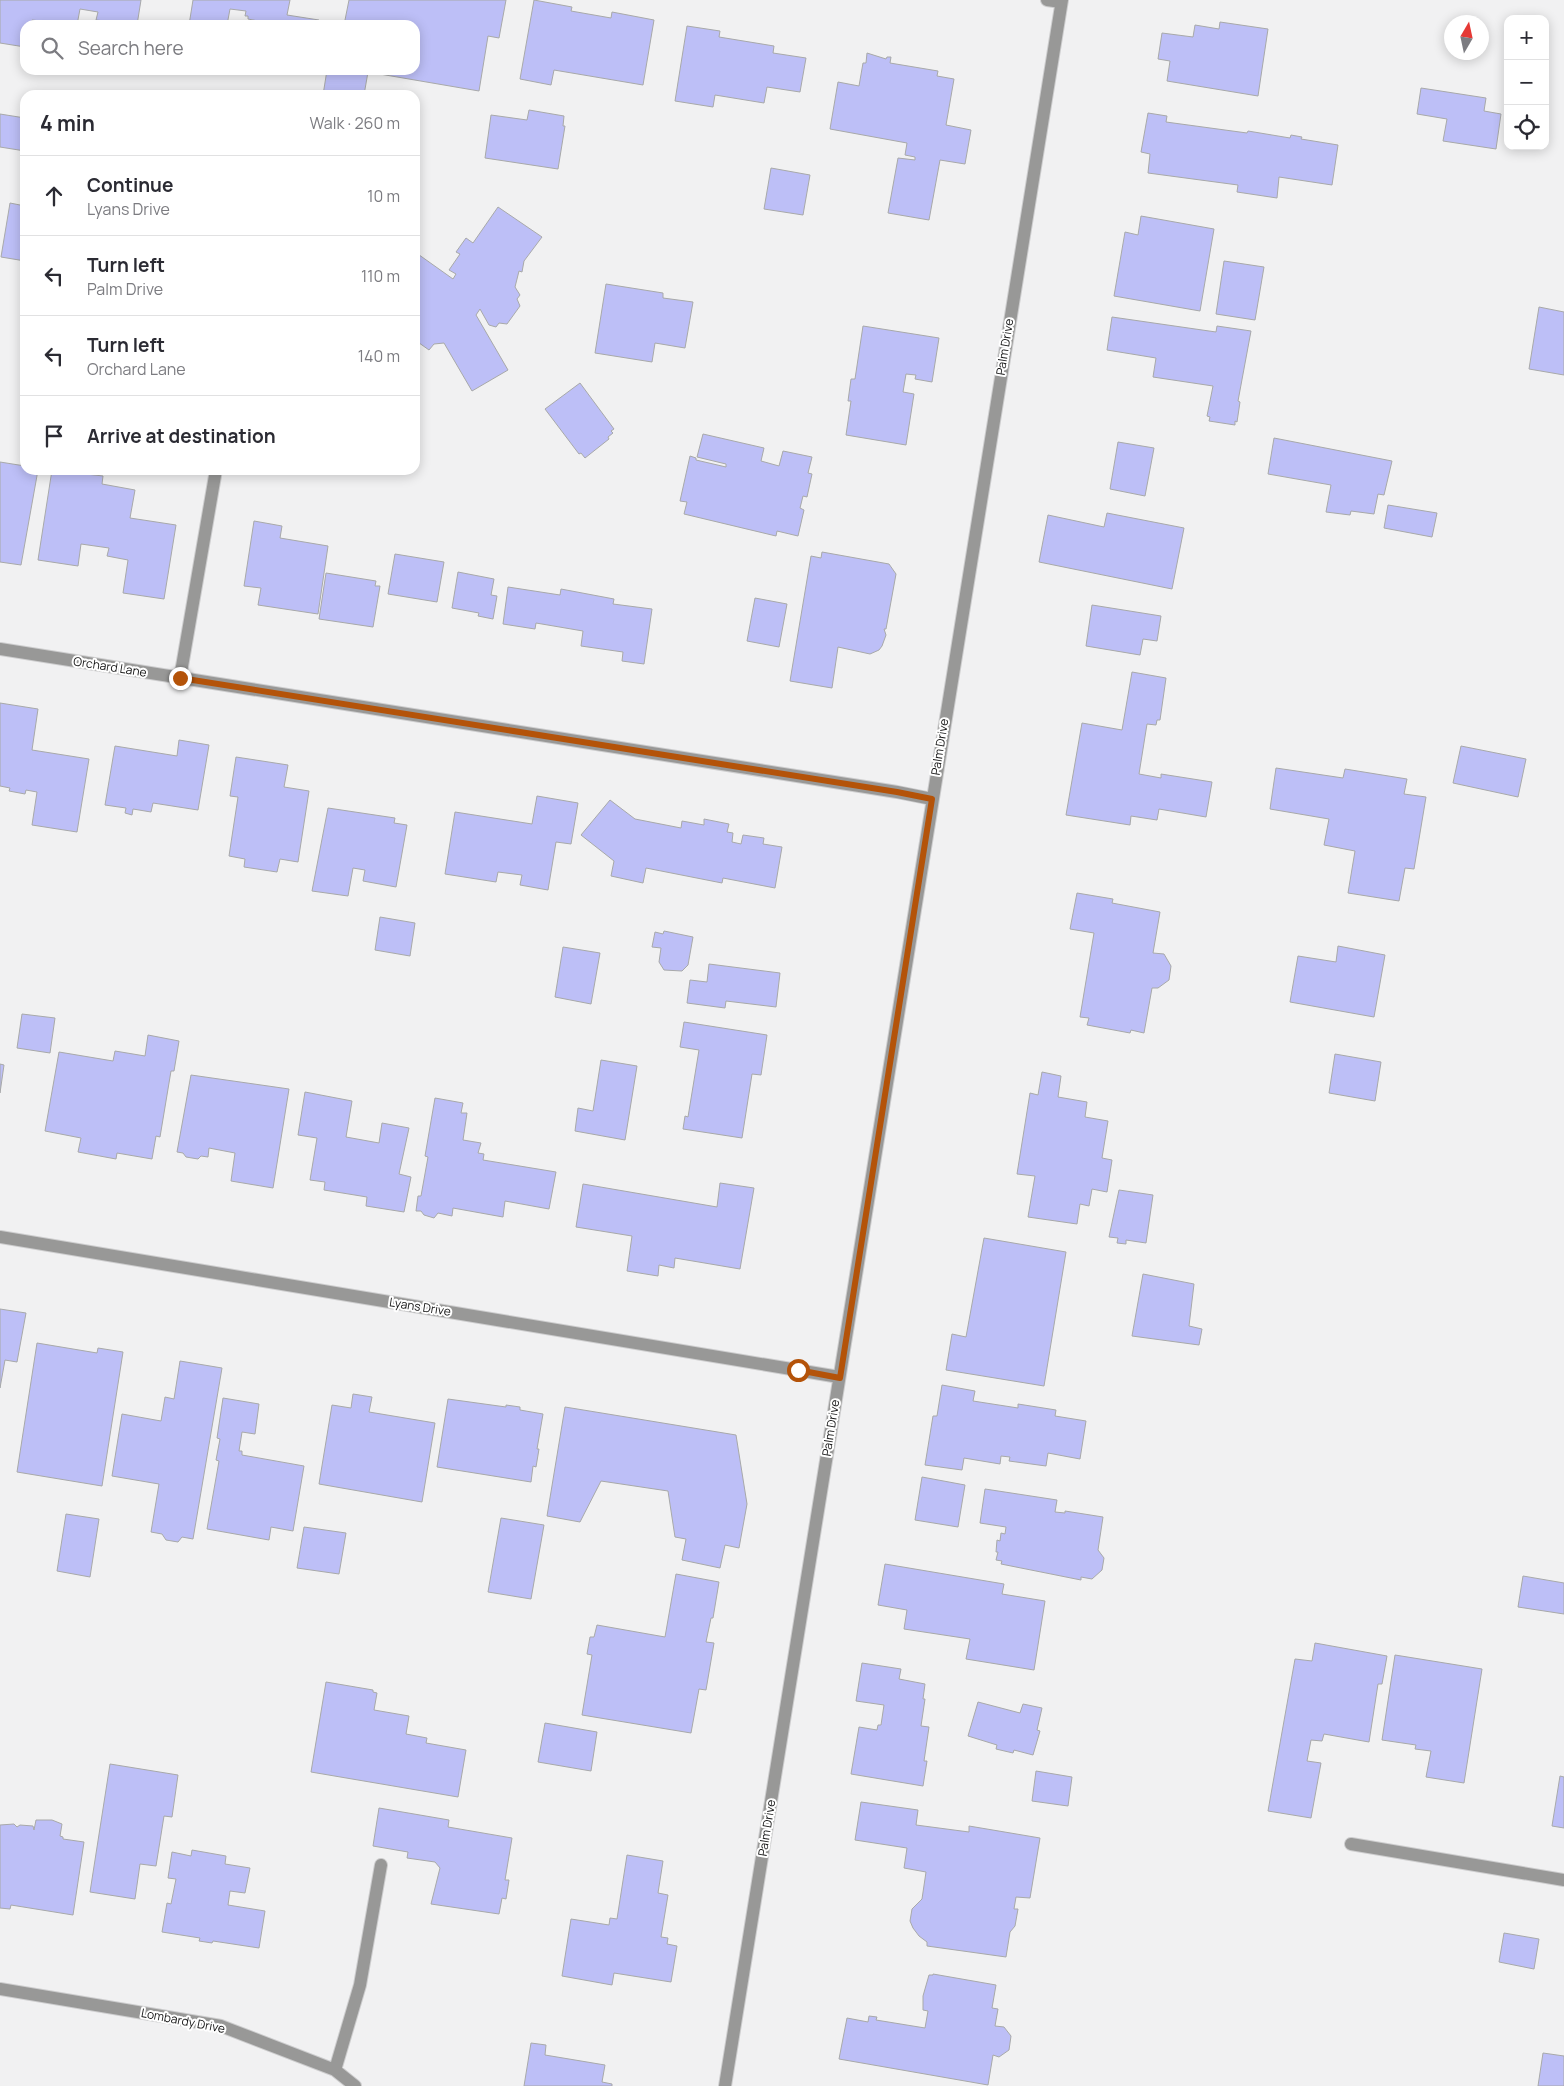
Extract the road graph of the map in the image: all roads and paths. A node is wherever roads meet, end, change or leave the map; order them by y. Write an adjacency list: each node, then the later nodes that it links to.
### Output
1 (1047, 0): 2 (street)
2 (1061, 1): 6 (street, Palm Drive)
3 (215, 475): 5 (street)
4 (0, 649): 5 (street, Orchard Lane)
5 (180, 678): 6 (street, Orchard Lane)
6 (932, 799): 8 (street, Palm Drive)
7 (0, 1237): 8 (street, Lyans Drive)
8 (840, 1378): 15 (street, Palm Drive)
9 (1351, 1844): 11 (street)
10 (381, 1865): 13 (street)
11 (1564, 1880)
12 (0, 1990): 13 (street, Lombardy Drive)
13 (335, 2070): 14 (street, Lombardy Drive)
14 (356, 2086)
15 (725, 2086)

